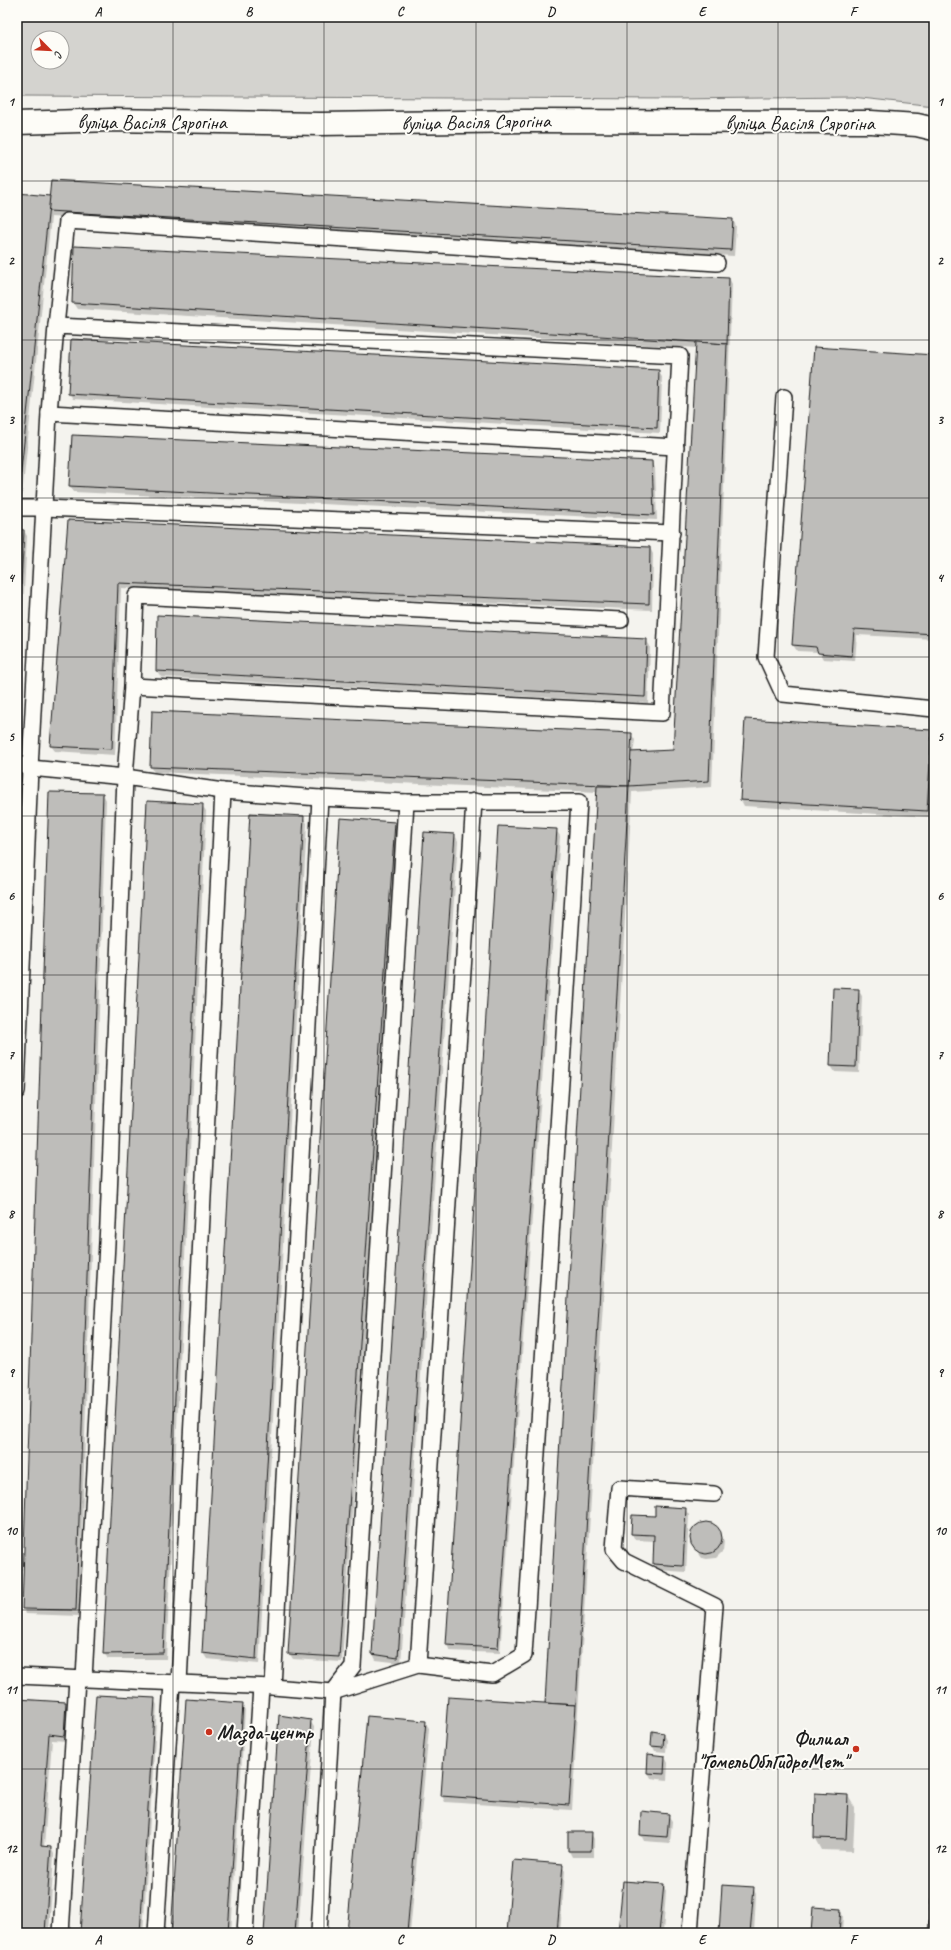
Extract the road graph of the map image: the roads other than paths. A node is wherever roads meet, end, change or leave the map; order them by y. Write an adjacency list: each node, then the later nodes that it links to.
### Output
1 (17, 123): 2 (street, вуліца Васіля Сярогіна)
2 (934, 129)
3 (717, 262): 4 (lane)
4 (56, 326): 6 (lane); 7 (lane)
5 (784, 397): 13 (lane)
6 (49, 413): 7 (lane); 9 (lane)
7 (676, 447): 10 (lane)
8 (17, 508): 9 (lane)
9 (44, 508): 10 (lane); 14 (lane)
10 (672, 533): 12 (lane)
11 (621, 620): 12 (lane)
12 (132, 686): 15 (lane)
13 (934, 709)
14 (24, 766): 15 (lane); 20 (lane)
15 (125, 778): 16 (lane); 24 (lane)
16 (223, 791): 17 (lane); 25 (lane)
17 (320, 798): 19 (lane); 26 (lane)
18 (474, 801): 19 (lane); 22 (lane); 22 (lane)
19 (406, 802): 27 (lane)
20 (17, 1091)
21 (714, 1494): 32 (lane)
22 (418, 1665): 27 (lane)
23 (17, 1676): 24 (lane)
24 (81, 1679): 25 (lane); 28 (lane)
25 (176, 1683): 26 (lane); 29 (lane)
26 (267, 1687): 27 (lane); 30 (lane)
27 (332, 1692): 31 (lane)
28 (61, 1933)
29 (156, 1933)
30 (245, 1933)
31 (319, 1933)
32 (690, 1933)

